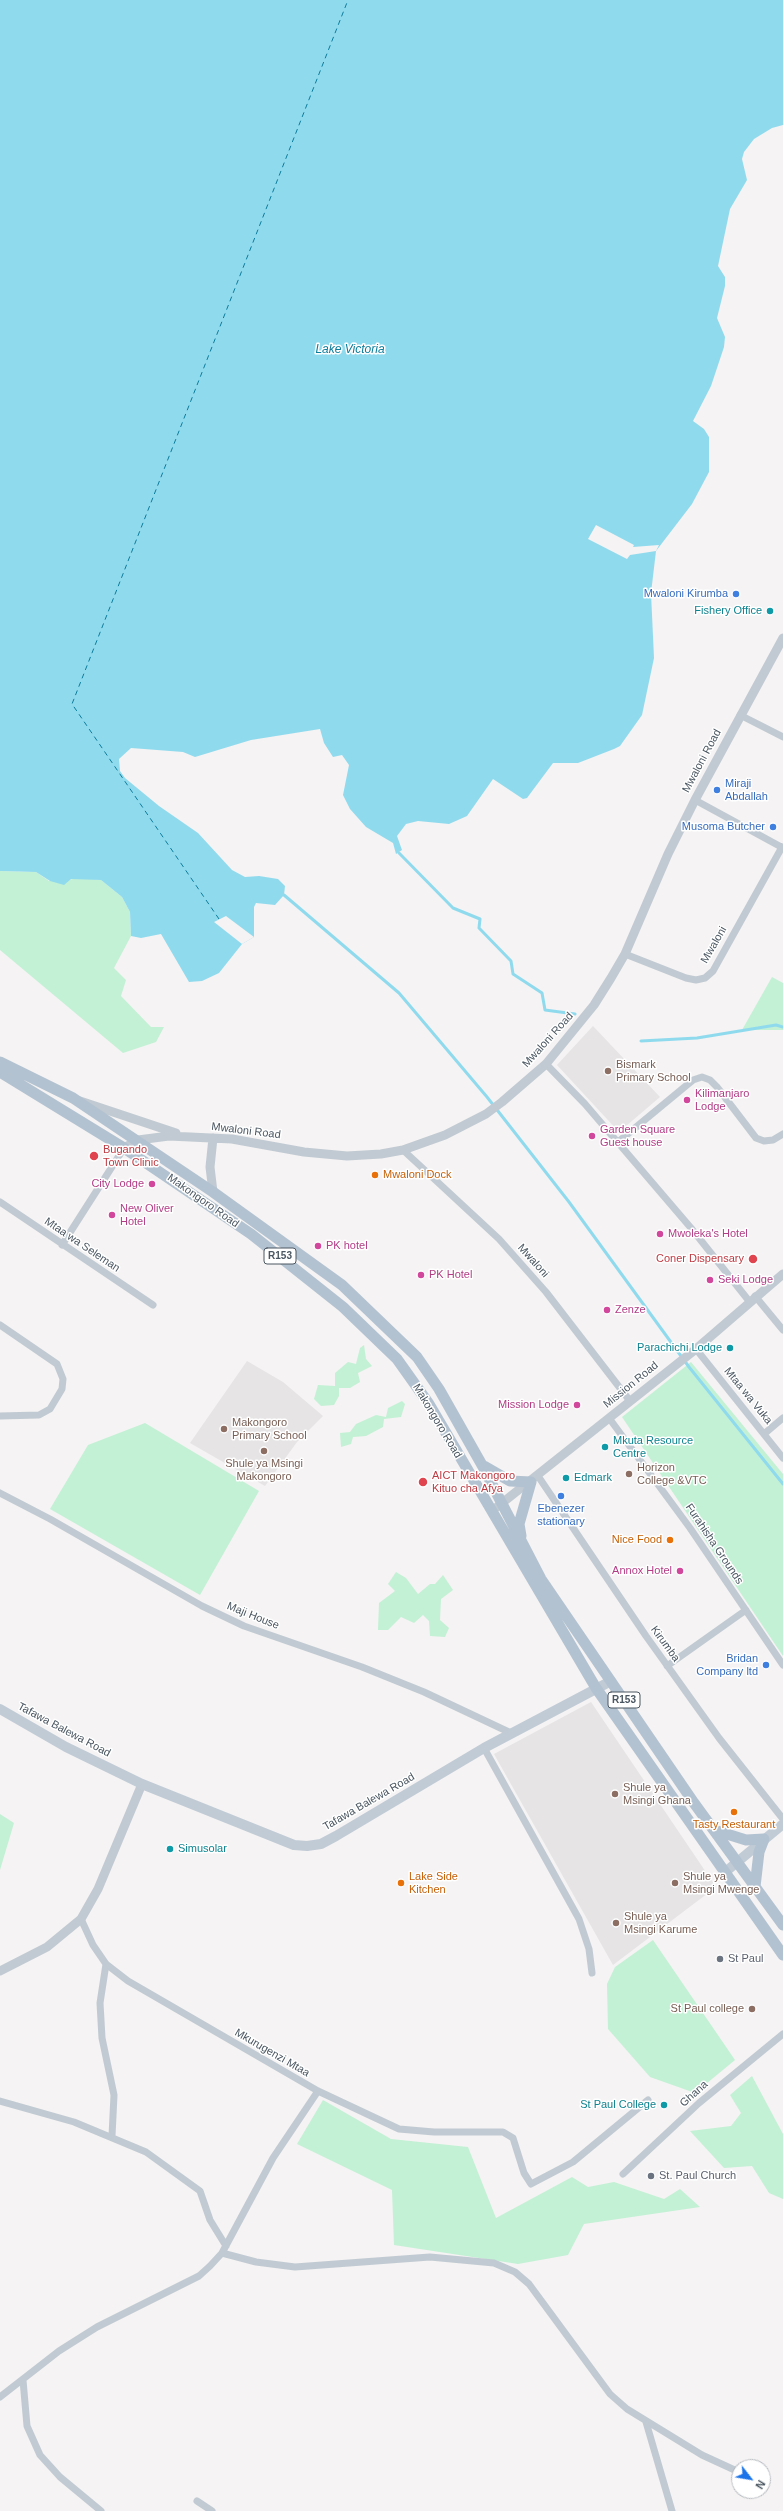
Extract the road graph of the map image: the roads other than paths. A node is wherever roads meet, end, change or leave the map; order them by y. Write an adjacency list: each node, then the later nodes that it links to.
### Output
1 (783, 639): 2 (street, Mwaloni Road)
2 (740, 715): 3 (street); 4 (street, Mwaloni Road)
3 (783, 736)
4 (695, 800): 5 (street, Mwaloni); 6 (street, Mwaloni Road)
5 (782, 848): 6 (street, Mwaloni)
6 (625, 954): 8 (street, Mwaloni Road)
7 (0, 1062): 10 (main road, Makongoro Road / R153)
8 (546, 1064): 15 (street); 17 (street, Mwaloni Road)
9 (0, 1072): 16 (main road, Makongoro Road / R153)
10 (73, 1098): 12 (street); 14 (main road, Makongoro Road / R153)
11 (783, 1134): 15 (street)
12 (184, 1136): 13 (street, Mwaloni Road); 14 (street, Mwaloni Road)
13 (213, 1138): 17 (street, Mwaloni Road); 18 (street)
14 (138, 1140): 16 (street, Mwaloni Road); 18 (main road, Makongoro Road / R153)
15 (618, 1142): 22 (street)
16 (124, 1148): 20 (street); 37 (main road, Makongoro Road / R153)
17 (404, 1150): 27 (street, Mwaloni)
18 (213, 1192): 33 (main road, Makongoro Road / R153)
19 (0, 1202): 20 (street, Mtaa wa Seleman)
20 (62, 1245): 23 (street, Mtaa wa Seleman)
21 (783, 1274): 22 (street, Mission Road)
22 (752, 1299): 25 (street); 26 (street, Mission Road)
23 (153, 1305)
24 (0, 1325): 28 (street)
25 (783, 1330)
26 (692, 1351): 27 (street, Mission Road); 31 (street, Mtaa wa Vuka)
27 (630, 1401): 29 (street, Mission Road)
28 (0, 1416)
29 (609, 1418): 34 (street, Mission Road); 39 (street, Furahisha Grounds)
30 (783, 1418): 31 (street)
31 (764, 1434): 32 (street, Mtaa wa Vuka)
32 (783, 1458)
33 (482, 1465): 34 (main road); 36 (main road, Makongoro Road / R153)
34 (534, 1479): 36 (street, Mission Road); 38 (main road); 40 (street, Kirumba)
35 (0, 1493): 45 (street, Maji House)
36 (501, 1504): 37 (street, Mission Road); 38 (main road, Makongoro Road / R153)
37 (490, 1512): 43 (main road, Makongoro Road / R153)
38 (522, 1543): 42 (main road, Makongoro Road / R153)
39 (746, 1610): 40 (street); 41 (street, Furahisha Grounds)
40 (667, 1666): 48 (street, Kirumba)
41 (783, 1666)
42 (611, 1681): 43 (main road, Tafawa Balewa Road); 50 (main road, Makongoro Road / R153)
43 (596, 1688): 45 (main road, Tafawa Balewa Road); 53 (main road, Makongoro Road / R153)
44 (0, 1709): 47 (main road, Tafawa Balewa Road)
45 (511, 1733): 46 (main road, Tafawa Balewa Road)
46 (484, 1748): 47 (main road, Tafawa Balewa Road); 60 (street)
47 (142, 1784): 55 (street)
48 (783, 1819)
49 (783, 1824): 51 (main road)
50 (713, 1830): 51 (main road); 52 (main road, Makongoro Road / R153)
51 (764, 1839): 52 (main road); 54 (main road)
52 (736, 1862): 53 (main road); 54 (main road, Makongoro Road / R153)
53 (724, 1873): 57 (main road, Makongoro Road / R153)
54 (755, 1887): 56 (main road, Makongoro Road / R153)
55 (81, 1919): 58 (street, Mkurugenzi Mtaa); 59 (street)
56 (783, 1925)
57 (783, 1955)
58 (106, 1964): 62 (street, Mkurugenzi Mtaa); 65 (street)
59 (0, 1971)
60 (592, 1973)
61 (783, 2034): 66 (street, Ghana)
62 (318, 2091): 63 (street, Mkurugenzi Mtaa); 67 (street)
63 (648, 2100)
64 (0, 2101): 65 (street)
65 (112, 2136): 67 (street)
66 (623, 2174)
67 (224, 2249): 68 (street); 70 (street)
68 (23, 2380): 69 (street); 73 (street)
69 (0, 2396)
70 (646, 2422): 71 (street); 75 (street)
71 (731, 2468)
72 (197, 2501): 74 (street)
73 (100, 2511)
74 (212, 2511)
75 (672, 2511)

